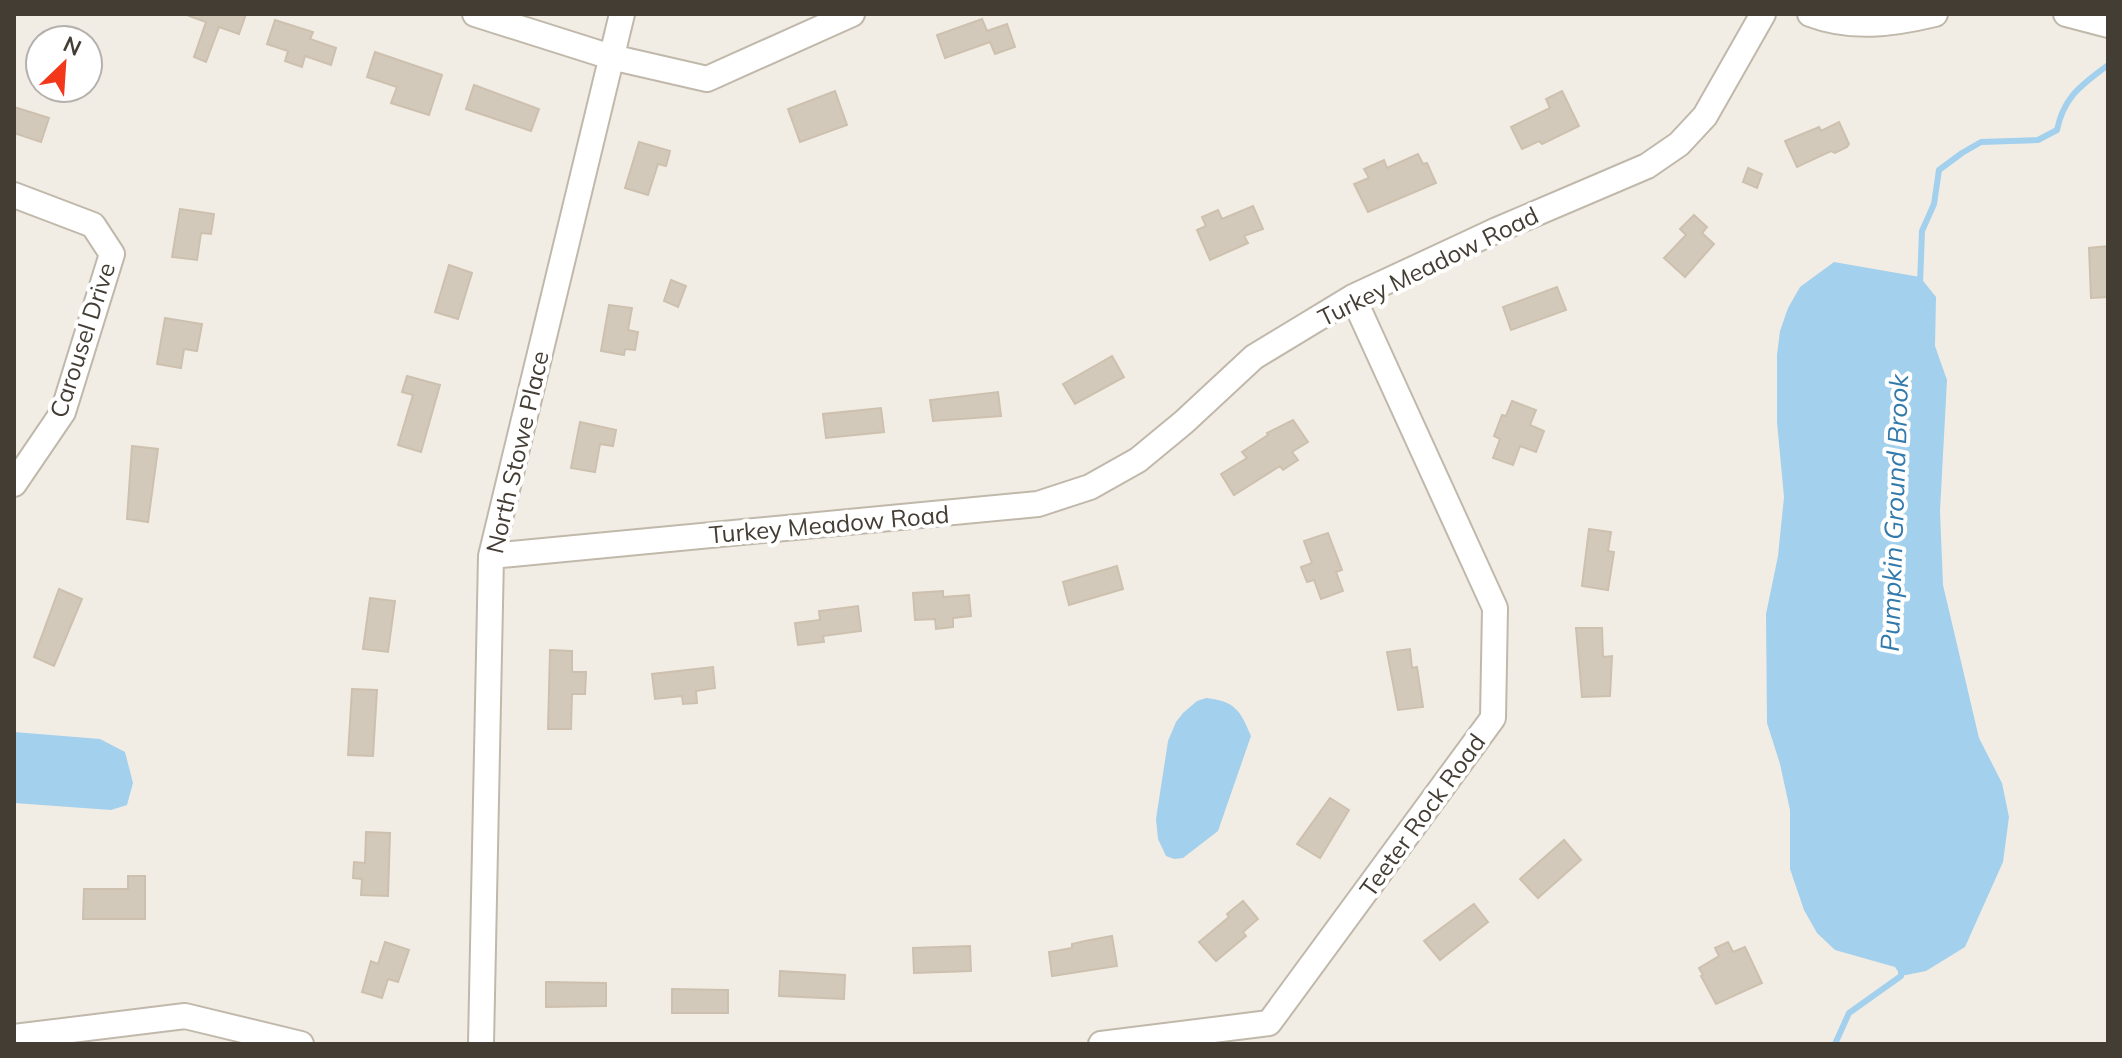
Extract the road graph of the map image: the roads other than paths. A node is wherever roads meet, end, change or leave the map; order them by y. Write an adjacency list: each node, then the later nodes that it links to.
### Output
1 (475, 14): 9 (street)
2 (622, 14): 9 (street, North Stowe Place)
3 (852, 14): 9 (street)
4 (1763, 14): 11 (street, Turkey Meadow Road)
5 (1810, 14): 6 (street)
6 (1935, 14)
7 (2066, 14): 8 (street)
8 (2108, 25)
9 (611, 57): 13 (street, North Stowe Place)
10 (14, 195): 12 (street, Carousel Drive)
11 (1353, 297): 13 (street, Turkey Meadow Road); 17 (street, Teeter Rock Road)
12 (14, 484)
13 (491, 556): 16 (street, North Stowe Place)
14 (14, 1037): 15 (street)
15 (301, 1044)
16 (481, 1044)
17 (1101, 1044)

